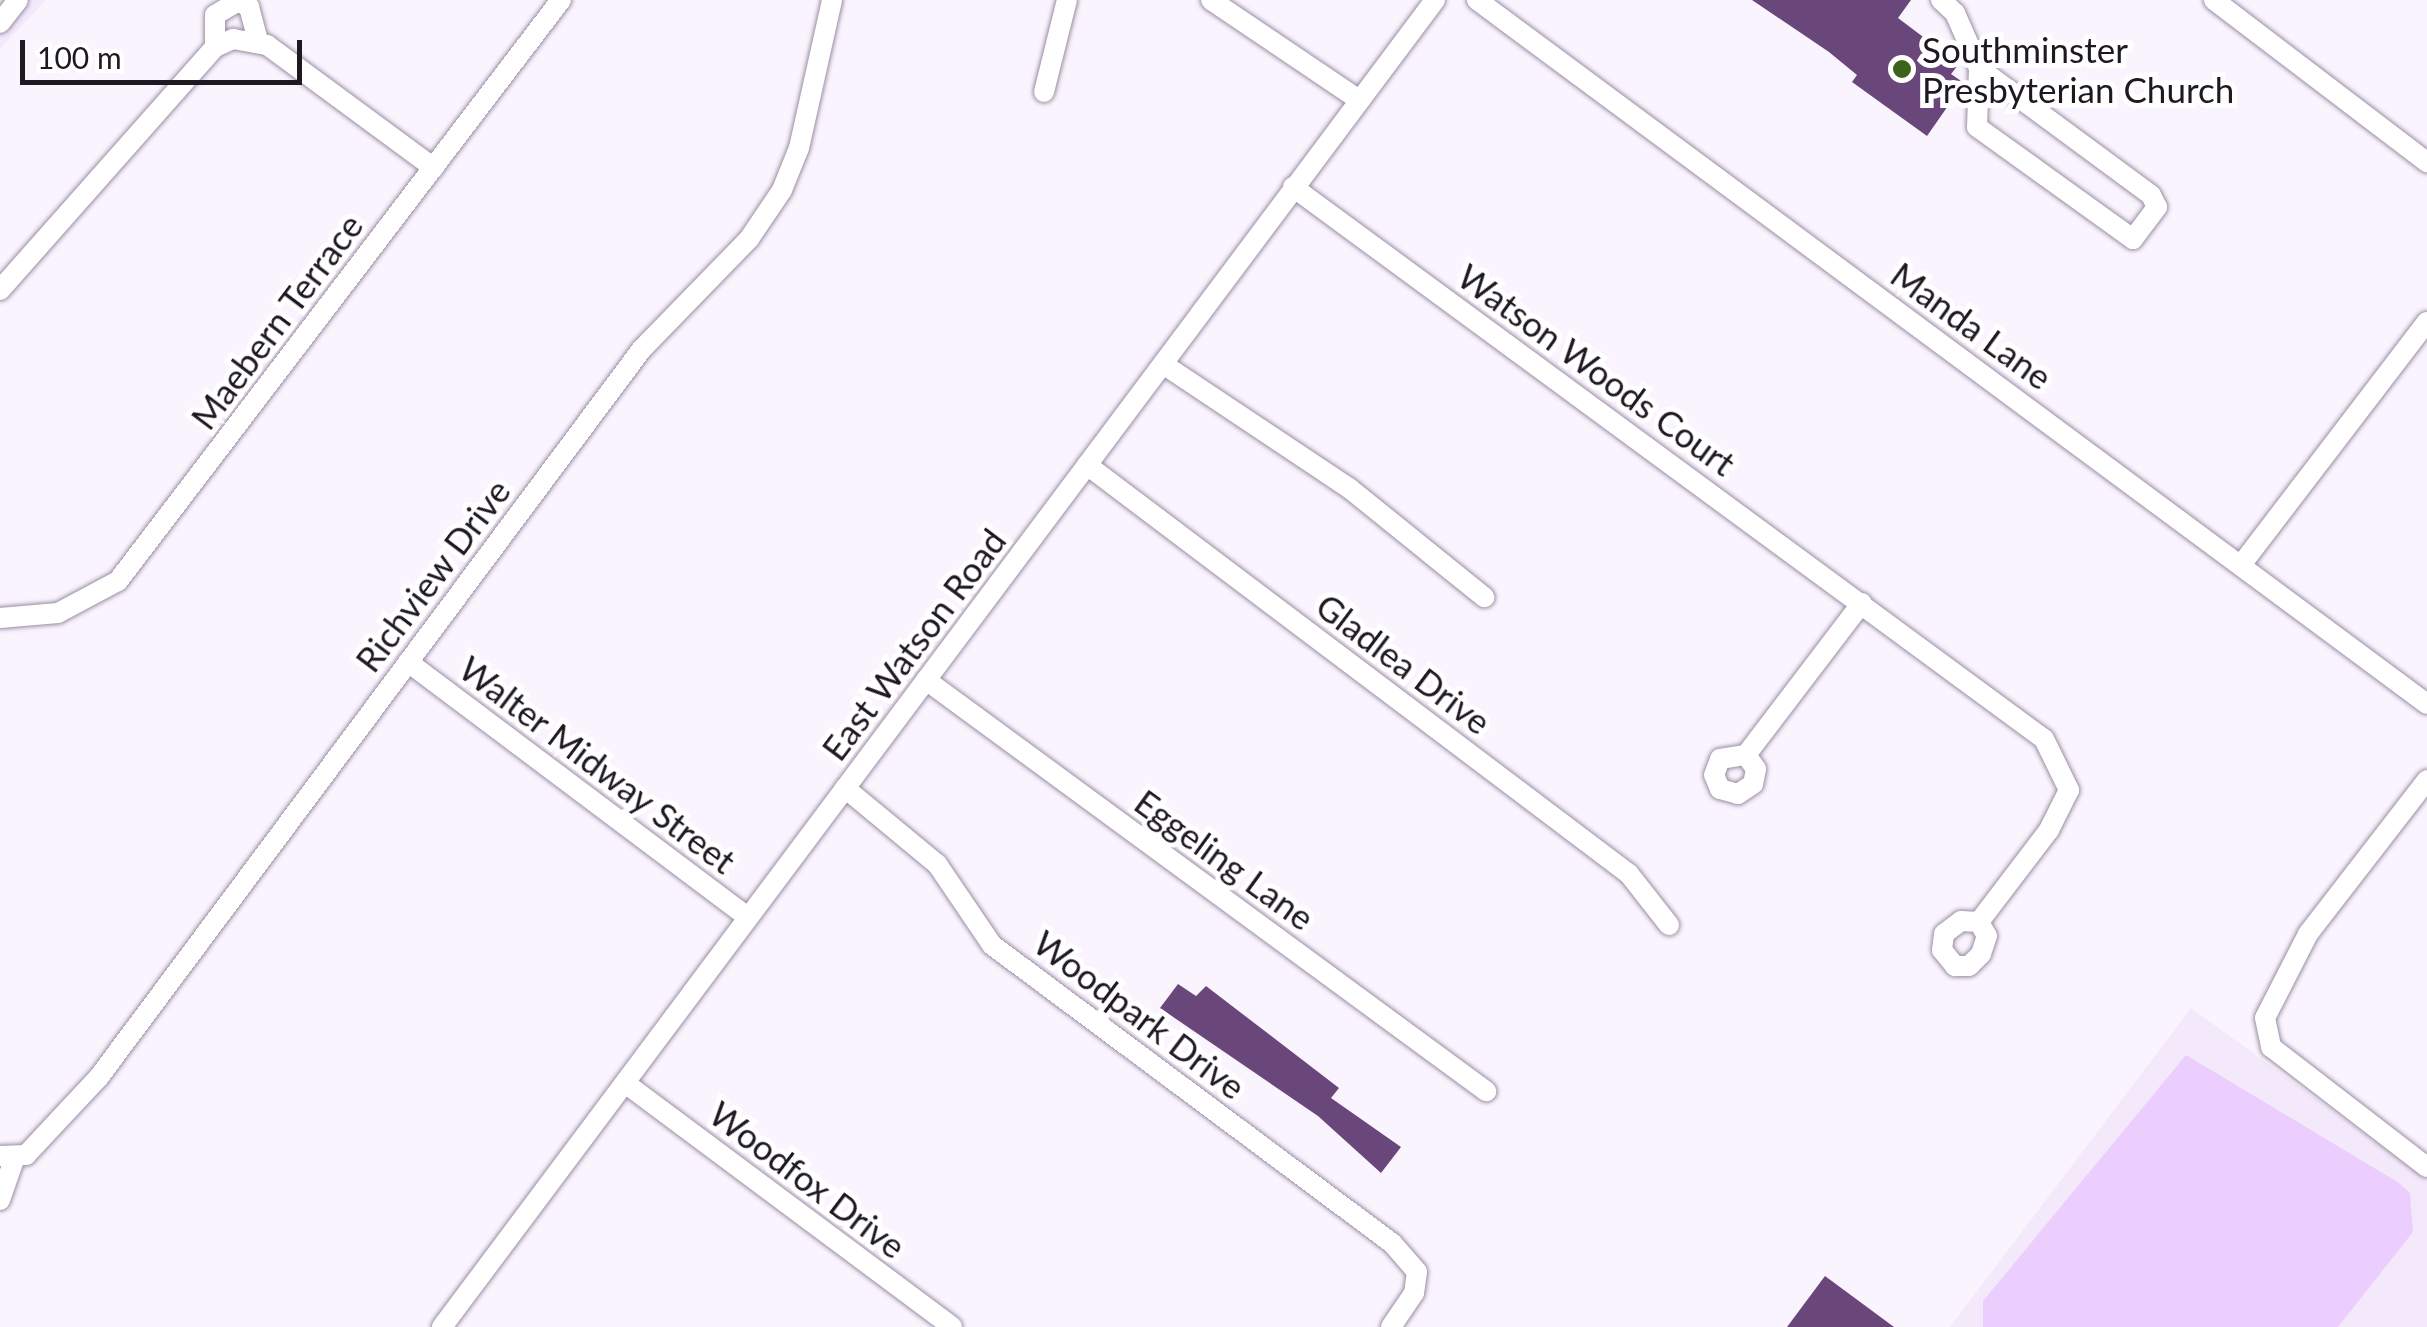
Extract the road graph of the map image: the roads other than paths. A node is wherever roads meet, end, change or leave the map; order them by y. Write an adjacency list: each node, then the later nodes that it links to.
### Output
1 (18, 0): 10 (street)
2 (560, 0): 17 (street, Maebern Terrace)
3 (832, 0): 27 (street, Richview Drive)
4 (1067, 0): 14 (street)
5 (1211, 0): 15 (street)
6 (1435, 0): 15 (street, East Watson Road)
7 (1477, 0): 23 (street, Manda Lane)
8 (1941, 0): 13 (street)
9 (2214, 0): 16 (street)
10 (0, 23)
11 (258, 41): 12 (street); 12 (street); 17 (street)
12 (215, 47): 19 (street)
13 (1979, 68): 13 (street)
14 (1044, 92)
15 (1359, 100): 18 (street, East Watson Road)
16 (2427, 162)
17 (434, 168): 26 (street, Maebern Terrace)
18 (1293, 186): 21 (street, East Watson Road); 25 (street, Watson Woods Court)
19 (0, 290)
20 (2427, 322): 23 (street)
21 (1162, 364): 22 (street, East Watson Road); 24 (street)
22 (1087, 465): 28 (street, East Watson Road); 35 (street, Gladlea Drive)
23 (2241, 565): 29 (street, Manda Lane)
24 (1484, 597)
25 (1862, 603): 30 (street); 34 (street, Watson Woods Court)
26 (0, 618)
27 (408, 662): 33 (street, Walter Midway Street); 38 (street, Richview Drive)
28 (926, 680): 32 (street, East Watson Road); 37 (street, Eggeling Lane)
29 (2427, 704)
30 (1746, 755)
31 (2427, 780): 39 (street)
32 (845, 788): 33 (street, East Watson Road); 43 (street, Woodpark Drive)
33 (748, 918): 36 (street, East Watson Road)
34 (1978, 922)
35 (1668, 925)
36 (625, 1084): 41 (street, East Watson Road); 42 (street, Woodfox Drive)
37 (1486, 1091)
38 (11, 1157): 40 (street)
39 (2427, 1167)
40 (0, 1200)
41 (442, 1327)
42 (952, 1327)
43 (1391, 1327)

